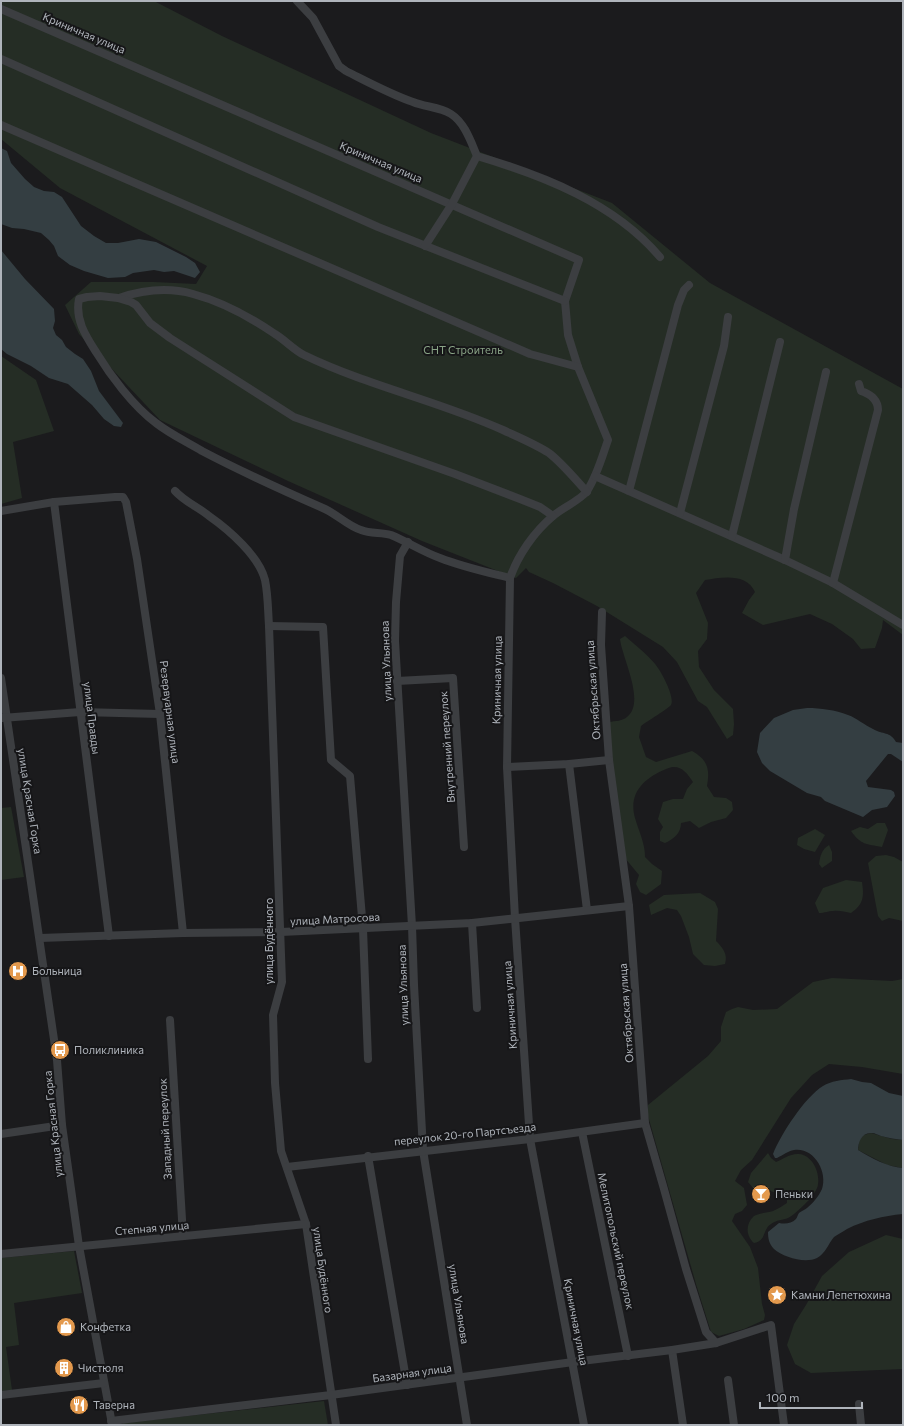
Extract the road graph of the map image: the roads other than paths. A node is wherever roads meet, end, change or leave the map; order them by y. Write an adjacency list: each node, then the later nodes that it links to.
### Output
1 (296, 1): 5 (street)
2 (1, 9): 6 (street, Криничная улица)
3 (1, 59): 7 (street)
4 (1, 125): 14 (street)
5 (478, 156): 6 (street); 8 (street)
6 (452, 204): 7 (street); 11 (street, Криничная улица)
7 (425, 246): 11 (street)
8 (660, 257)
9 (689, 285): 19 (street)
10 (118, 298): 20 (street); 24 (street); 26 (street)
11 (565, 301): 14 (street, Криничная улица)
12 (728, 317): 23 (street)
13 (780, 342): 25 (street)
14 (578, 367): 17 (street, Криничная улица)
15 (826, 372): 27 (street)
16 (859, 384): 29 (street)
17 (595, 476): 19 (street); 20 (street)
18 (175, 491): 32 (street, улица Будённого)
19 (629, 491): 23 (street)
20 (587, 492): 24 (street)
21 (54, 502): 22 (street); 35 (street, улица Правды); 36 (street, Резервуарная улица)
22 (1, 511)
23 (680, 514): 25 (street)
24 (553, 516): 28 (street)
25 (732, 536): 27 (street)
26 (408, 542): 28 (street); 34 (street, улица Ульянова)
27 (785, 560): 29 (street)
28 (510, 578): 40 (street, Криничная улица)
29 (833, 583): 31 (street)
30 (602, 612): 38 (street, Октябрьская улица)
31 (903, 625)
32 (269, 626): 47 (street); 49 (street, улица Будённого)
33 (1, 678): 37 (street, улица Красная Горка)
34 (397, 681): 41 (street, Внутренний переулок); 46 (street, улица Ульянова)
35 (80, 712): 36 (street); 37 (street); 50 (street, улица Правды)
36 (160, 714): 48 (street, Резервуарная улица)
37 (4, 717): 51 (street, улица Красная Горка)
38 (609, 760): 39 (street); 42 (street, Октябрьская улица)
39 (569, 764): 40 (street); 43 (street)
40 (507, 768): 44 (street, Криничная улица)
41 (464, 847)
42 (629, 906): 43 (street, улица Матросова); 55 (street, Октябрьская улица)
43 (587, 910): 44 (street, улица Матросова)
44 (515, 918): 45 (street, улица Матросова); 59 (street, Криничная улица)
45 (472, 923): 46 (street, улица Матросова); 52 (street)
46 (412, 926): 47 (street, улица Матросова); 60 (street, улица Ульянова)
47 (363, 929): 49 (street, улица Матросова); 54 (street)
48 (183, 932): 49 (street, улица Матросова); 50 (street, улица Матросова)
49 (281, 932): 62 (street, улица Будённого)
50 (109, 936): 51 (street, улица Матросова)
51 (40, 938): 56 (street, улица Красная Горка)
52 (478, 1008)
53 (170, 1020): 64 (street, Западный переулок)
54 (368, 1059)
55 (645, 1123): 57 (street, переулок 20-го Партсъезда); 67 (street, Октябрьская улица)
56 (62, 1125): 58 (street); 65 (street, улица Красная Горка)
57 (582, 1132): 59 (street, переулок 20-го Партсъезда); 69 (street, Мелитопольский переулок)
58 (1, 1134)
59 (530, 1139): 60 (street, переулок 20-го Партсъезда); 70 (street, Криничная улица)
60 (423, 1150): 61 (street, переулок 20-го Партсъезда); 71 (street, улица Ульянова)
61 (368, 1156): 62 (street, переулок 20-го Партсъезда); 74 (street)
62 (287, 1167): 63 (street, улица Будённого)
63 (306, 1224): 64 (street, Степная улица); 76 (street, улица Будённого)
64 (182, 1236): 65 (street, Степная улица)
65 (79, 1246): 66 (street, Степная улица); 73 (street, улица Красная Горка)
66 (1, 1254)
67 (716, 1343): 68 (street, Базарная улица); 84 (street)
68 (672, 1350): 69 (street, Базарная улица); 82 (street)
69 (628, 1356): 70 (street, Базарная улица)
70 (573, 1362): 71 (street, Базарная улица); 81 (street, Криничная улица)
71 (459, 1377): 74 (street, Базарная улица); 80 (street, улица Ульянова)
72 (728, 1380): 83 (street)
73 (104, 1383): 75 (street); 78 (street, улица Красная Горка)
74 (406, 1385): 76 (street, Базарная улица)
75 (1, 1395)
76 (331, 1395): 78 (street, Базарная улица); 79 (street, улица Будённого)
77 (859, 1404): 85 (street)
78 (112, 1423)
79 (336, 1425)
80 (466, 1425)
81 (584, 1425)
82 (684, 1425)
83 (734, 1425)
84 (784, 1425)
85 (862, 1425)

